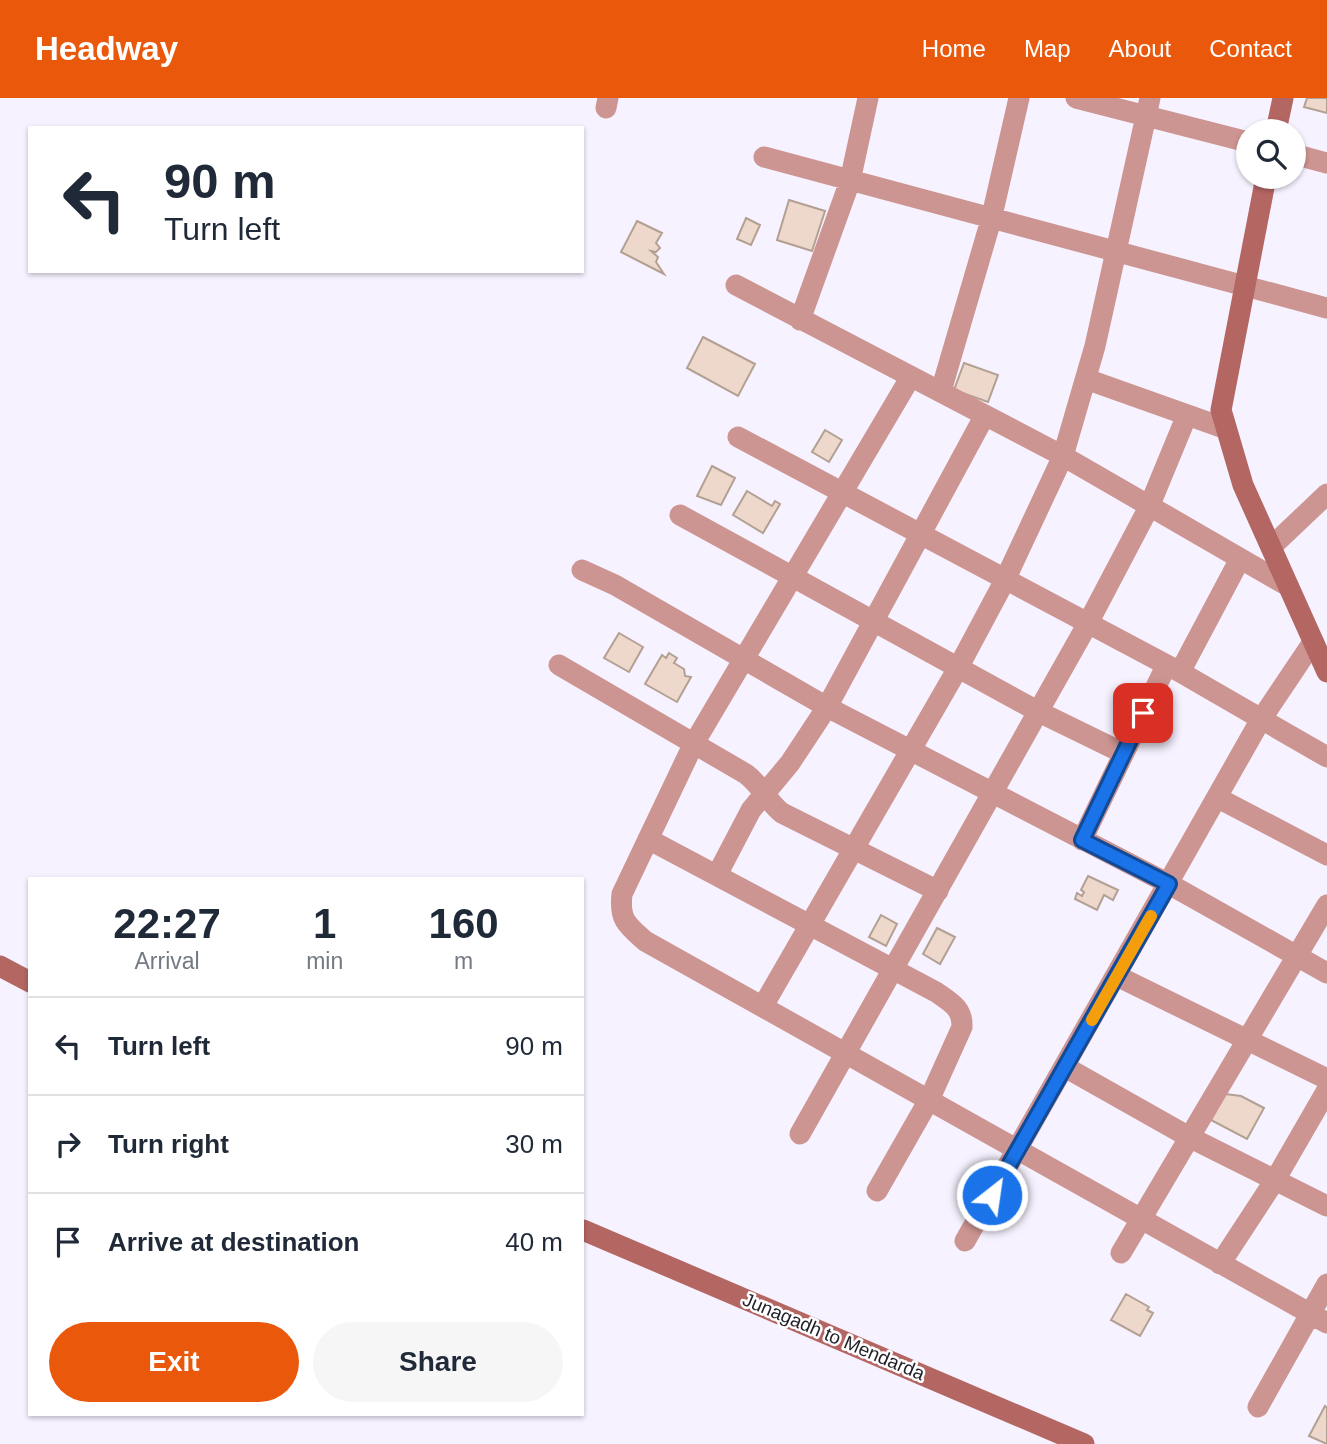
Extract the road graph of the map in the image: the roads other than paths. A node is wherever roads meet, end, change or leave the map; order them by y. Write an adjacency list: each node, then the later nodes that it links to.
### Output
1 (868, 98): 11 (street)
2 (1019, 98): 13 (street)
3 (1076, 98): 5 (street)
4 (1283, 98): 6 (main road)
5 (1148, 107): 7 (street); 14 (street)
6 (1279, 119)
7 (1236, 138)
8 (764, 157): 11 (street)
9 (1306, 158): 10 (street)
10 (1327, 163)
11 (850, 181): 13 (street); 18 (street)
12 (1264, 189): 16 (main road)
13 (991, 220): 14 (street); 21 (street)
14 (1117, 251): 16 (street); 20 (street)
15 (736, 285): 18 (street)
16 (1246, 287): 17 (street); 24 (main road)
17 (1327, 308)
18 (800, 320): 19 (street)
19 (910, 378): 21 (street); 27 (street)
20 (1086, 379): 23 (street); 26 (street)
21 (941, 391): 22 (street)
22 (985, 415): 26 (street); 31 (street)
23 (1187, 415): 24 (street); 29 (street)
24 (1224, 428): 32 (main road)
25 (738, 437): 27 (street)
26 (1063, 456): 29 (street); 36 (street)
27 (841, 494): 31 (street); 35 (street)
28 (1327, 495): 32 (street)
29 (1149, 507): 33 (street); 39 (street)
30 (680, 516): 35 (street)
31 (920, 536): 36 (street); 38 (street)
32 (1271, 547): 37 (main road)
33 (1240, 559): 37 (street); 44 (street)
34 (582, 570): 41 (street)
35 (792, 576): 38 (street); 41 (street)
36 (1005, 580): 39 (street); 43 (street)
37 (1288, 586): 40 (main road)
38 (875, 622): 43 (street); 46 (street)
39 (1087, 625): 44 (street); 47 (street)
40 (1313, 642): 45 (main road); 48 (street)
41 (744, 658): 46 (street); 49 (street)
42 (559, 665): 49 (street)
43 (958, 668): 47 (street); 50 (street)
44 (1173, 669): 48 (street); 51 (street)
45 (1327, 672)
46 (827, 707): 50 (street); 53 (street)
47 (1039, 712): 51 (street); 54 (street)
48 (1260, 720): 52 (street); 55 (street)
49 (693, 745): 53 (street); 56 (street)
50 (909, 750): 54 (street); 58 (street)
51 (1123, 752): 57 (street)
52 (1327, 757)
53 (764, 793): 58 (street); 60 (street)
54 (993, 793): 57 (street); 62 (street)
55 (1218, 798): 59 (street); 61 (street)
56 (648, 839): 60 (street); 71 (street)
57 (1082, 840): 61 (street)
58 (853, 849): 62 (street); 64 (street)
59 (1327, 855)
60 (717, 875): 64 (street)
61 (1169, 884): 65 (street); 69 (street)
62 (938, 891): 67 (street)
63 (1327, 905): 65 (street)
64 (810, 924): 67 (street); 71 (street)
65 (1297, 954): 68 (street); 72 (street)
66 (0, 966): 70 (main road)
67 (893, 969): 73 (street); 77 (street)
68 (1327, 973)
69 (1117, 976): 72 (street); 74 (street)
70 (28, 981)
71 (763, 1006): 73 (street)
72 (1245, 1041): 75 (street); 79 (street)
73 (846, 1052): 77 (street); 78 (street)
74 (1065, 1067): 79 (street); 80 (street)
75 (1327, 1079)
76 (1327, 1090): 81 (street)
77 (930, 1098): 80 (street); 82 (street)
78 (800, 1134)
79 (1189, 1136): 81 (street); 84 (street)
80 (1019, 1148): 84 (street); 86 (street)
81 (1275, 1180): 83 (street); 88 (street)
82 (877, 1191)
83 (1327, 1206)
84 (1140, 1219): 87 (street); 88 (street)
85 (584, 1230): 92 (main road, Junagadh to Mendarda)
86 (965, 1241)
87 (1121, 1253)
88 (1220, 1264): 90 (street)
89 (1327, 1284): 90 (street)
90 (1318, 1319): 91 (street)
91 (1258, 1407)
92 (1084, 1444)

